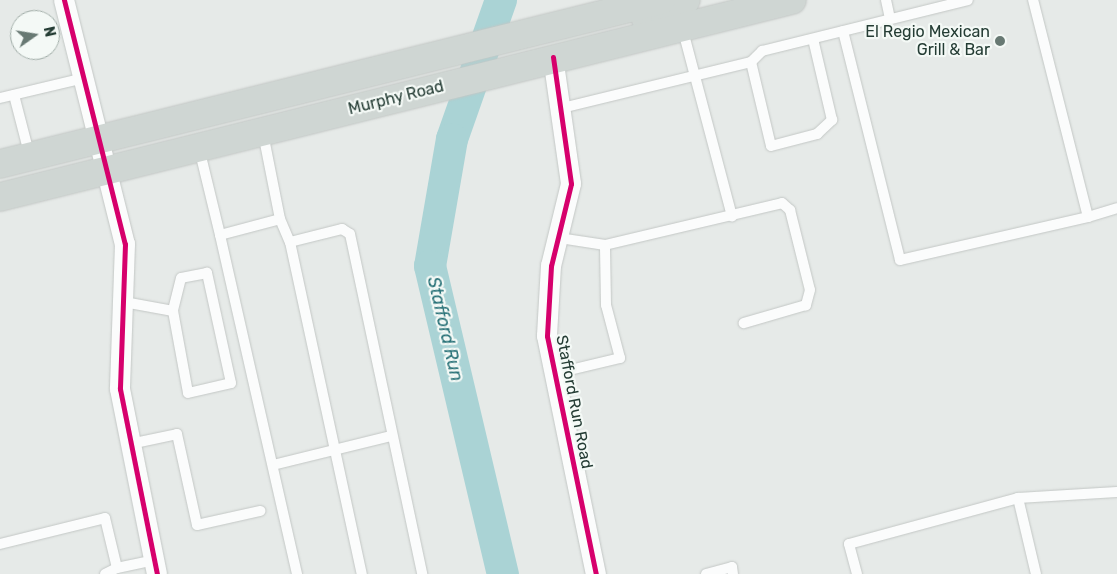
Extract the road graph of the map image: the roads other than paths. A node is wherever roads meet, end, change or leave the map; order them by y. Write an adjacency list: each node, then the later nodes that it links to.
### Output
1 (64, 0): 17 (street)
2 (661, 0): 8 (main road, Murphy Road)
3 (730, 0): 9 (main road)
4 (792, 0): 9 (main road, Murphy Road)
5 (886, 0): 10 (lane)
6 (968, 0): 10 (lane)
7 (1033, 0): 30 (lane)
8 (608, 6): 15 (main road, Murphy Road)
9 (689, 16): 13 (main road, Murphy Road); 16 (lane)
10 (890, 19): 11 (lane)
11 (843, 30): 12 (lane); 30 (lane)
12 (813, 39): 14 (lane); 14 (lane)
13 (553, 57): 20 (street, Stafford Run Road); 21 (main road, Murphy Road)
14 (751, 62): 16 (lane)
15 (375, 70): 21 (main road); 22 (main road, Murphy Road)
16 (694, 75): 20 (lane); 29 (lane)
17 (84, 78): 18 (lane); 22 (street)
18 (14, 95): 19 (lane); 24 (lane)
19 (0, 98)
20 (562, 108): 33 (street, Stafford Run Road)
21 (255, 133): 23 (main road, Murphy Road); 31 (lane)
22 (101, 139): 24 (main road, Murphy Road); 26 (street)
23 (199, 147): 26 (main road, Murphy Road); 32 (lane)
24 (30, 157): 25 (main road, Murphy Road)
25 (0, 164)
26 (109, 170): 27 (main road, Murphy Road); 36 (street)
27 (0, 197)
28 (1117, 208): 30 (lane)
29 (732, 216): 35 (lane); 38 (lane)
30 (1088, 217)
31 (280, 219): 32 (lane); 34 (lane)
32 (220, 235): 43 (lane)
33 (559, 238): 35 (lane); 39 (street, Stafford Run Road)
34 (290, 242): 40 (lane); 42 (lane)
35 (605, 245): 39 (lane)
36 (124, 302): 37 (lane); 41 (street)
37 (173, 311): 37 (lane)
38 (744, 323)
39 (553, 374): 54 (street, Stafford Run Road)
40 (391, 436): 42 (lane); 53 (lane)
41 (130, 444): 46 (lane); 48 (street)
42 (336, 450): 43 (lane); 52 (lane)
43 (273, 464): 51 (lane)
44 (1117, 492): 45 (lane)
45 (1018, 498): 57 (lane); 58 (lane)
46 (260, 511)
47 (0, 544): 49 (lane)
48 (155, 567): 49 (lane)
49 (117, 568): 50 (lane)
50 (105, 574)
51 (297, 574)
52 (362, 574)
53 (422, 574)
54 (596, 574)
55 (706, 574): 56 (lane)
56 (734, 574)
57 (857, 574)
58 (1036, 574)

